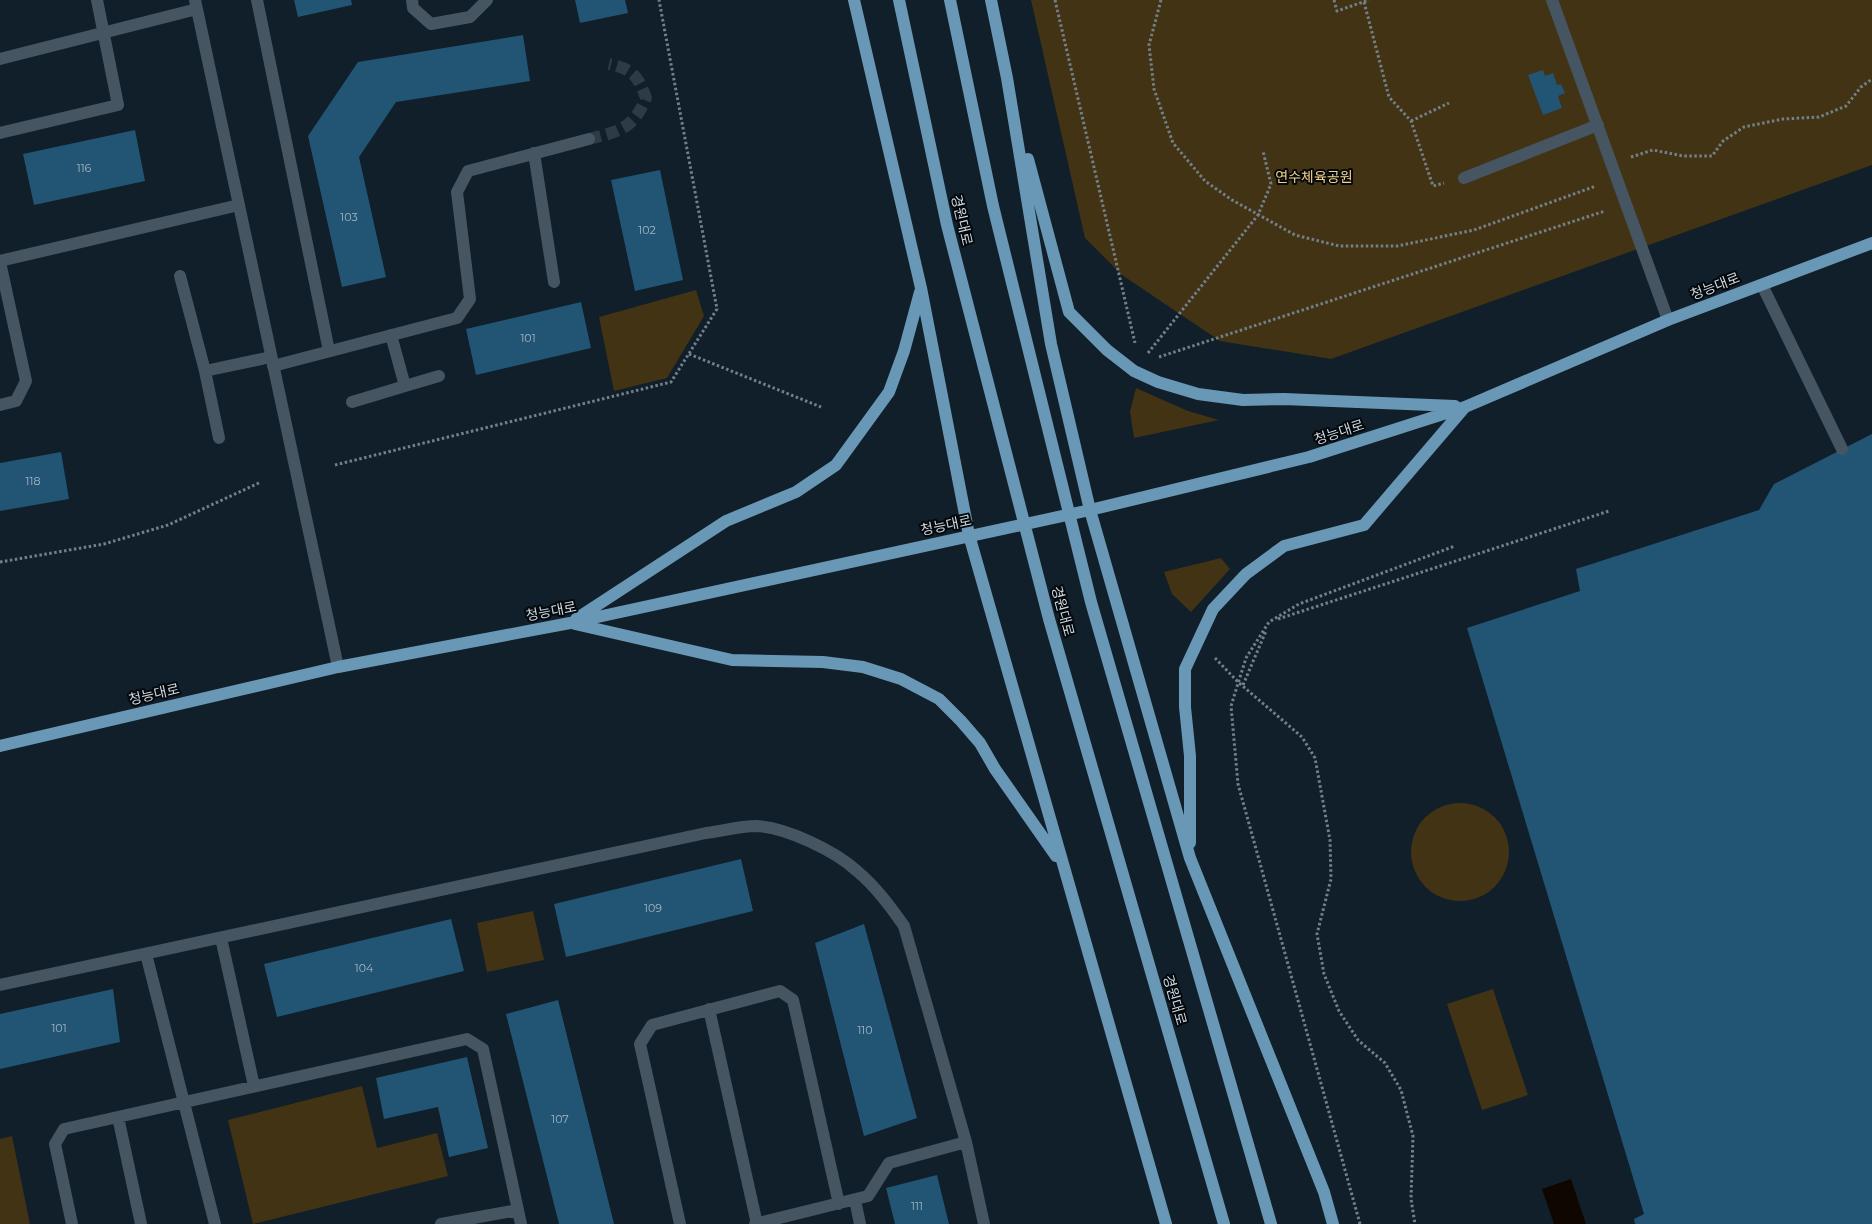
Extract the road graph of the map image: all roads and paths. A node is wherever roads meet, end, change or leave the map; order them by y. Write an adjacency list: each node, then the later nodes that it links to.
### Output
1 (97, 0): 17 (lane)
2 (257, 0): 44 (lane)
3 (412, 0): 4 (lane)
4 (487, 0)
5 (659, 0): 45 (path)
6 (854, 0): 40 (main road)
7 (899, 0): 96 (main road, 경원대로)
8 (950, 0): 97 (main road)
9 (991, 0): 19 (main road)
10 (1055, 0): 43 (path)
11 (1162, 0): 34 (path)
12 (1334, 0): 15 (path)
13 (1369, 0): 15 (path)
14 (1552, 0): 23 (lane)
15 (1364, 2): 22 (path)
16 (196, 5): 17 (lane); 33 (lane)
17 (103, 33): 18 (lane); 24 (lane)
18 (0, 59)
19 (1007, 78): 55 (main road); 60 (main road)
20 (1872, 78): 28 (path)
21 (1449, 103): 22 (path)
22 (1411, 121): 31 (path)
23 (1598, 125): 28 (lane); 29 (lane)
24 (0, 133)
25 (589, 139): 27 (lane)
26 (1263, 151): 34 (path)
27 (534, 154): 38 (lane); 42 (lane)
28 (1612, 163): 30 (lane)
29 (1464, 178)
30 (1617, 179): 32 (lane); 34 (path)
31 (1446, 182)
32 (1626, 204): 41 (lane); 47 (path)
33 (239, 205): 36 (lane); 48 (lane)
34 (1258, 215): 46 (path)
35 (1872, 243): 39 (main road, 청능대로)
36 (0, 262): 53 (lane)
37 (180, 276): 49 (lane)
38 (554, 282)
39 (1762, 285): 41 (main road, 청능대로); 57 (lane)
40 (920, 288): 62 (main road); 66 (main road)
41 (1668, 320): 55 (main road, 청능대로)
42 (391, 335): 44 (lane); 51 (lane)
43 (1135, 344)
44 (329, 351): 48 (lane)
45 (689, 354): 54 (path); 58 (path)
46 (1146, 355)
47 (1158, 357)
48 (272, 361): 49 (lane); 68 (lane)
49 (205, 371): 56 (lane)
50 (439, 376): 51 (lane)
51 (405, 386): 52 (lane)
52 (352, 402)
53 (0, 405)
54 (821, 407)
55 (1465, 407): 60 (main road, 청능대로); 67 (main road)
56 (219, 438)
57 (1842, 449)
58 (335, 465)
59 (261, 482): 64 (path)
60 (1090, 510): 62 (main road, 청능대로); 72 (main road)
61 (1609, 511): 65 (path)
62 (968, 535): 66 (main road, 청능대로); 73 (main road)
63 (1455, 546): 65 (path)
64 (0, 562)
65 (1269, 622): 69 (path); 70 (path)
66 (570, 623): 68 (main road, 청능대로); 73 (main road)
67 (1197, 639): 69 (path); 72 (main road)
68 (338, 667): 71 (main road, 청능대로)
69 (1238, 682): 70 (path); 99 (path)
70 (1243, 686): 100 (path)
71 (0, 746)
72 (1190, 858): 98 (main road)
73 (1063, 865): 95 (main road)
74 (221, 938): 75 (lane); 78 (lane); 81 (lane)
75 (146, 954): 76 (lane); 79 (lane)
76 (0, 985)
77 (709, 1009): 83 (lane); 91 (lane); 92 (lane)
78 (254, 1086): 79 (lane); 84 (lane)
79 (182, 1102): 80 (lane); 88 (lane)
80 (118, 1117): 86 (lane); 87 (lane)
81 (966, 1142): 82 (lane); 94 (lane)
82 (855, 1200): 83 (lane); 93 (lane)
83 (839, 1204): 85 (lane)
84 (518, 1210): 89 (lane); 90 (lane)
85 (778, 1221): 92 (lane)
86 (72, 1224)
87 (141, 1224)
88 (215, 1224)
89 (441, 1224)
90 (521, 1224)
91 (680, 1224)
92 (756, 1224)
93 (860, 1224)
94 (984, 1224)
95 (1166, 1224)
96 (1224, 1224)
97 (1272, 1224)
98 (1333, 1224)
99 (1360, 1224)
100 (1415, 1224)

